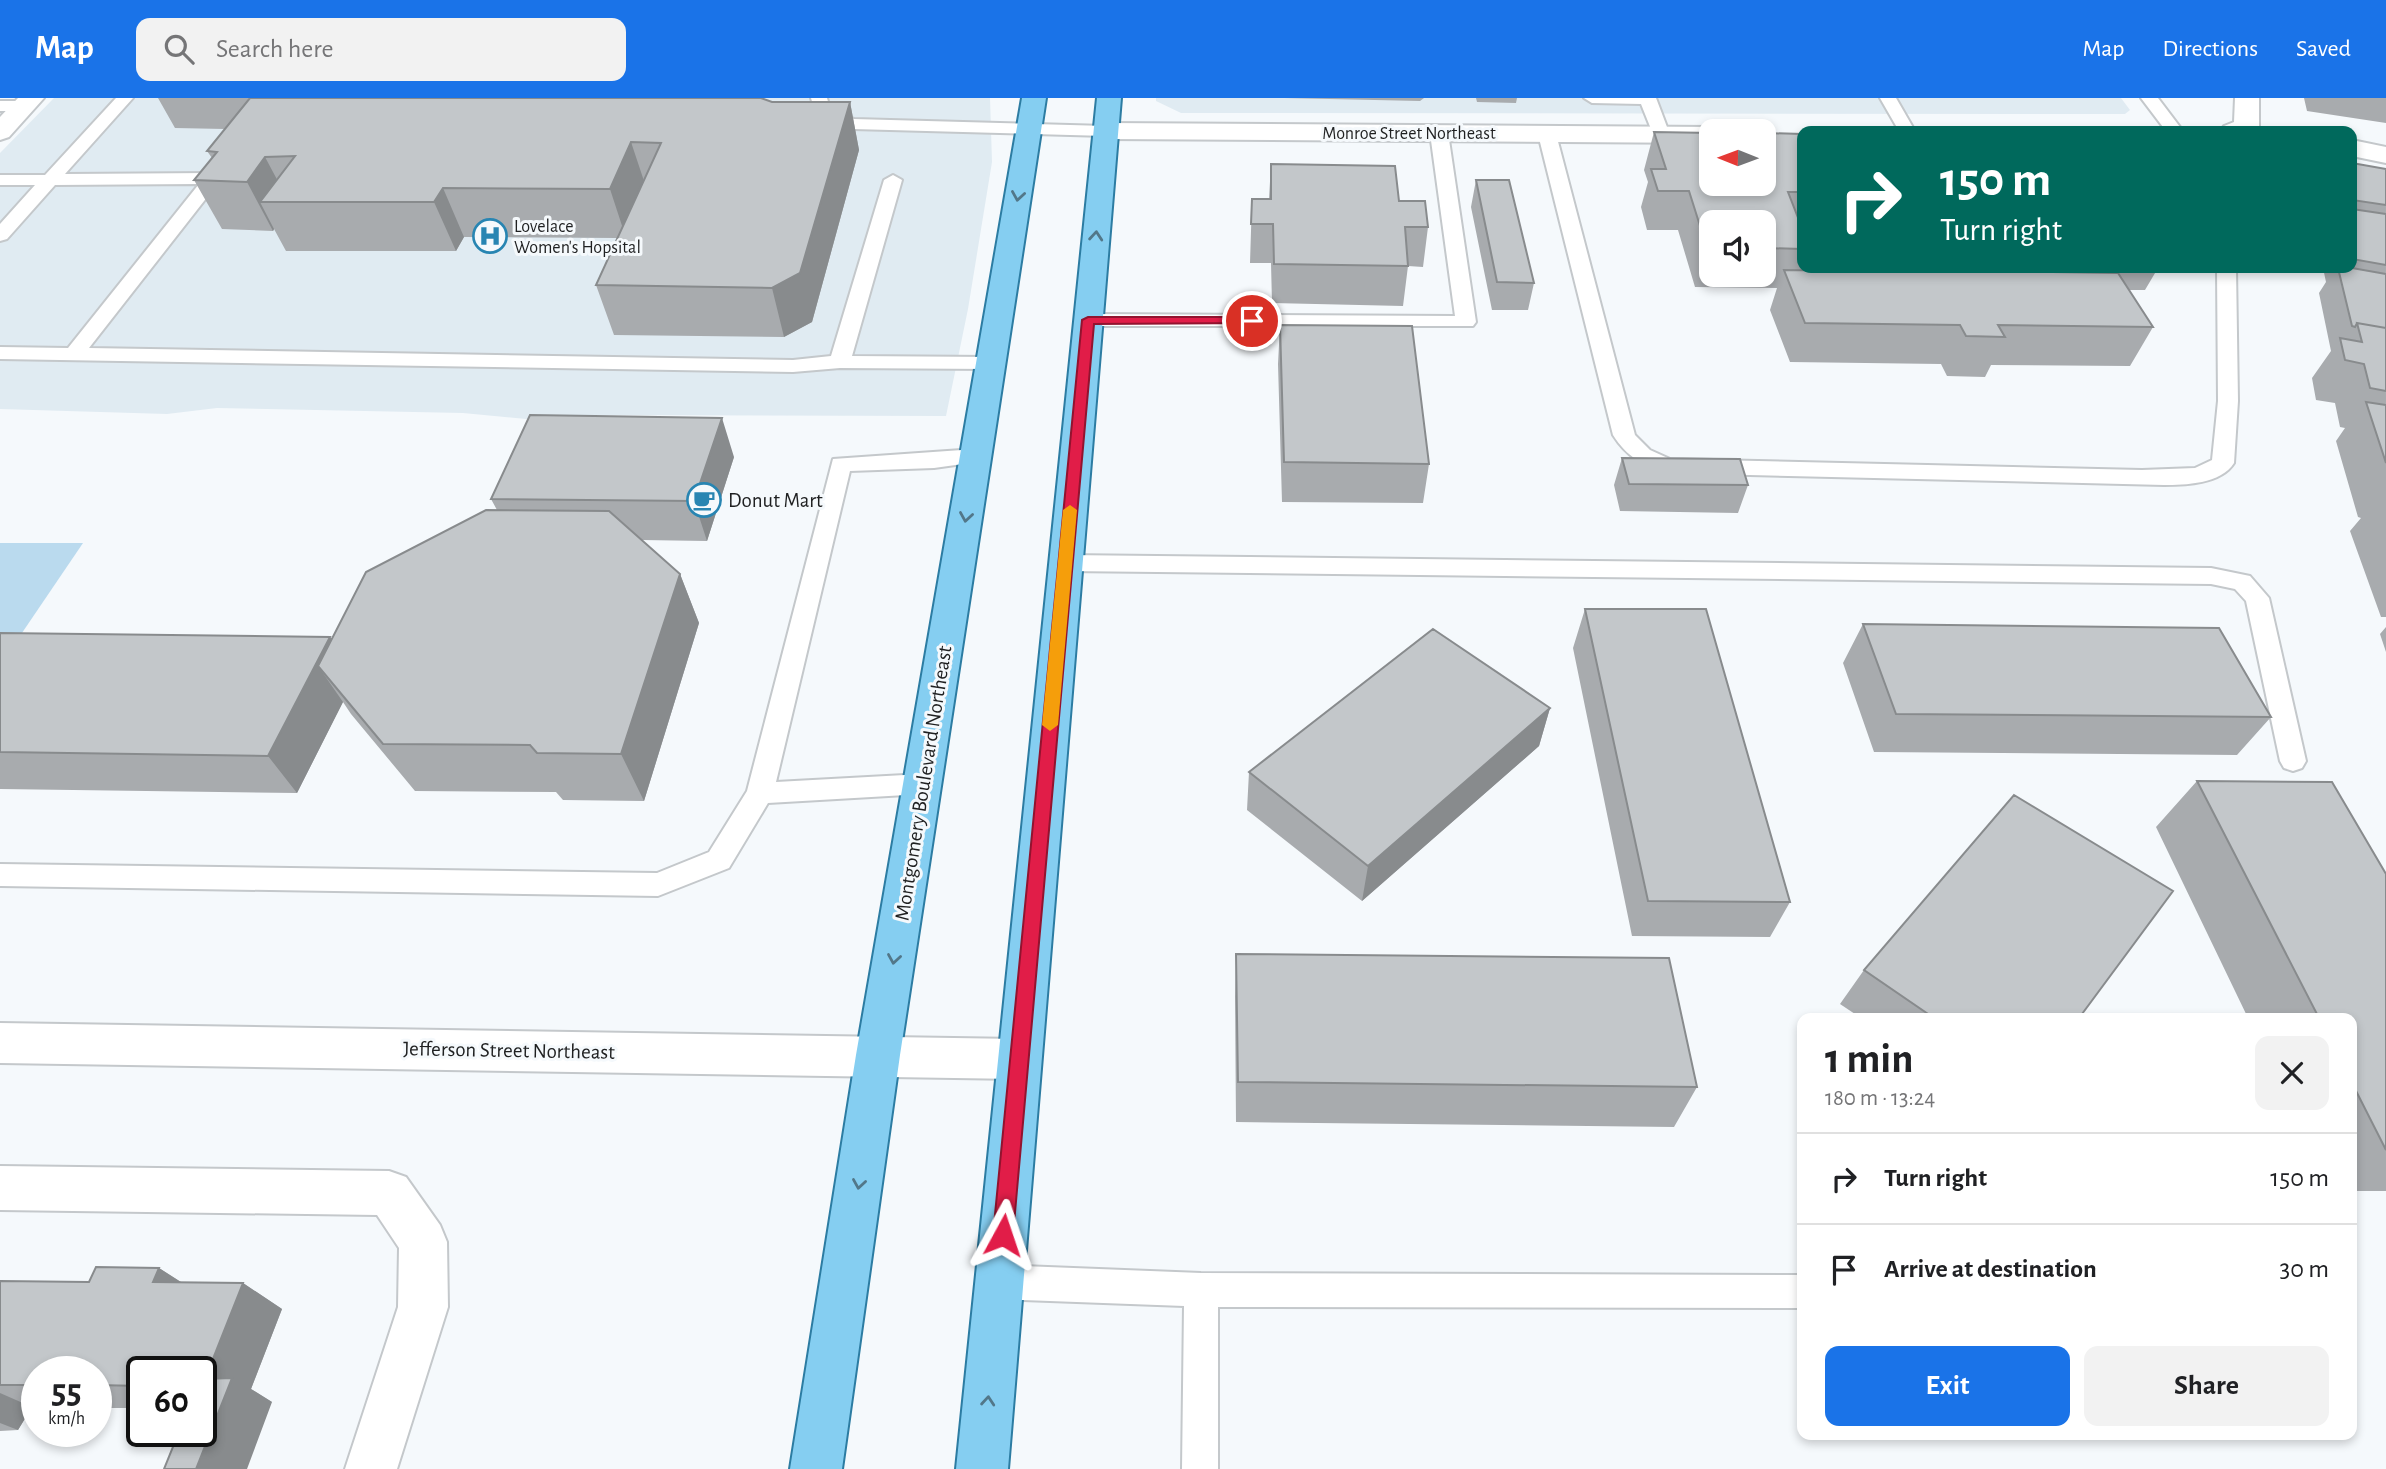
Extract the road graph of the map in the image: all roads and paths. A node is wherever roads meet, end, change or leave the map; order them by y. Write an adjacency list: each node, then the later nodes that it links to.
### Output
1 (125, 98): 22 (lane)
2 (819, 98): 9 (lane)
3 (1592, 98): 7 (lane)
4 (1888, 98): 11 (lane)
5 (2149, 98): 12 (lane)
6 (2247, 98): 13 (street)
7 (1647, 99): 17 (lane)
8 (19, 103): 14 (street)
9 (1032, 113): 10 (lane); 30 (main road, Montgomery Boulevard Northeast, one-way to 30)
10 (1107, 114): 15 (street, Monroe Street Northeast); 26 (main road, one-way to 10)
11 (1904, 126)
12 (2171, 126)
13 (2247, 126)
14 (0, 132)
15 (1439, 133): 16 (street, Monroe Street Northeast); 26 (lane)
16 (1547, 134): 17 (street, Monroe Street Northeast); 25 (lane)
17 (1661, 135): 18 (street, Monroe Street Northeast)
18 (1699, 135)
19 (2357, 149): 20 (street)
20 (2386, 155)
21 (0, 180): 22 (lane)
22 (50, 180): 24 (lane); 28 (lane)
23 (892, 180): 29 (lane)
24 (0, 235)
25 (2227, 273)
26 (1088, 320): 32 (main road)
27 (0, 353): 28 (lane)
28 (75, 353): 29 (lane)
29 (840, 362): 30 (lane)
30 (991, 363): 31 (main road, Montgomery Boulevard Northeast)
31 (976, 456): 34 (main road, Montgomery Boulevard Northeast, one-way to 34); 35 (lane)
32 (1065, 563): 33 (lane); 39 (main road)
33 (2293, 761)
34 (923, 784): 35 (lane); 38 (main road, Montgomery Boulevard Northeast, one-way to 38)
35 (760, 793): 36 (lane)
36 (0, 875)
37 (0, 1043): 38 (street, Jefferson Street Northeast)
38 (878, 1055): 39 (street, Jefferson Street Northeast); 45 (main road, Montgomery Boulevard Northeast, one-way to 45)
39 (1019, 1059): 41 (main road)
40 (0, 1188): 44 (street)
41 (999, 1282): 42 (lane); 46 (main road, one-way to 41)
42 (1201, 1290): 43 (lane); 47 (lane)
43 (1797, 1292)
44 (371, 1469)
45 (816, 1469)
46 (982, 1469)
47 (1200, 1469)

